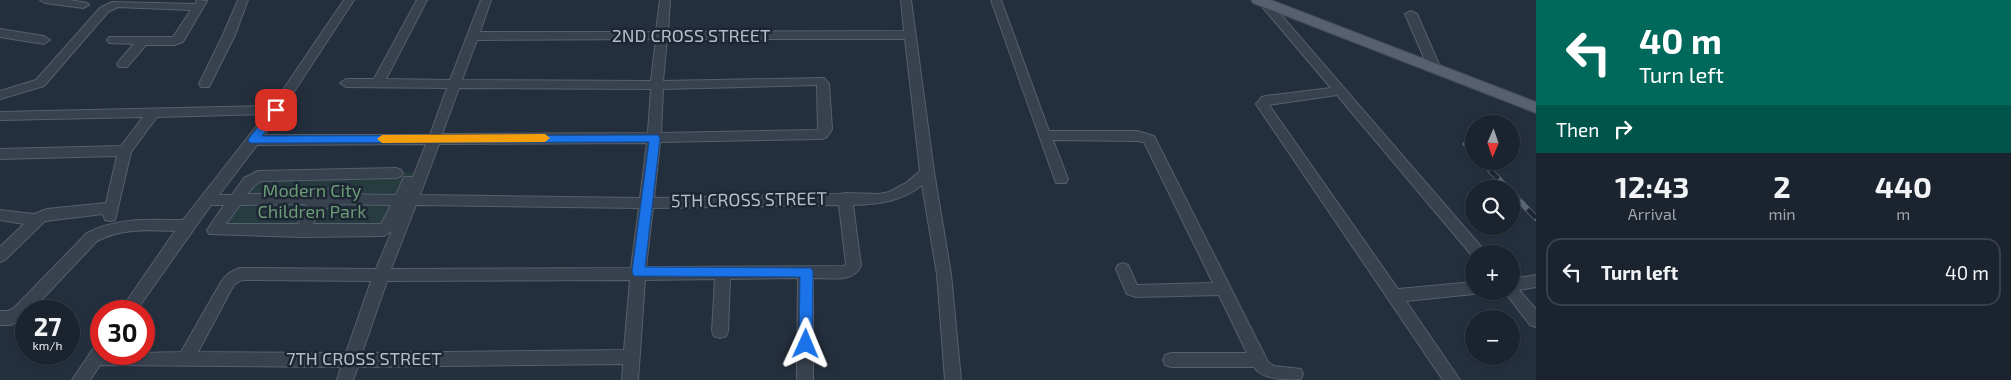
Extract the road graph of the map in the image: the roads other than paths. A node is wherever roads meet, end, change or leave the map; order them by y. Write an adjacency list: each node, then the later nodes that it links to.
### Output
1 (45, 0): 11 (street)
2 (243, 0): 24 (street)
3 (349, 0): 30 (street)
4 (422, 0): 23 (street)
5 (486, 0): 15 (street)
6 (665, 0): 16 (street)
7 (906, 0): 14 (street)
8 (996, 0): 33 (street)
9 (1261, 1): 21 (main road); 27 (street)
10 (201, 3): 19 (street); 28 (street)
11 (83, 5)
12 (1410, 14): 21 (street)
13 (0, 33): 17 (street)
14 (910, 35): 16 (street, 2ND CROSS STREET); 39 (street)
15 (472, 36): 16 (street, 2ND CROSS STREET); 25 (street)
16 (662, 36): 26 (street)
17 (44, 40)
18 (113, 40): 19 (street)
19 (143, 41): 20 (street)
20 (124, 64)
21 (1435, 69): 29 (main road)
22 (346, 83): 23 (street)
23 (378, 83): 25 (street)
24 (205, 84)
25 (455, 84): 26 (street); 34 (street)
26 (657, 85): 35 (street); 35 (street)
27 (1340, 92): 56 (street); 67 (street)
28 (0, 95)
29 (1536, 108)
30 (276, 110): 31 (street); 36 (street)
31 (153, 113): 32 (street); 37 (street)
32 (0, 116)
33 (1044, 135): 42 (street); 65 (street)
34 (434, 138): 35 (street); 36 (street); 46 (street)
35 (654, 138): 49 (street)
36 (254, 140): 47 (street)
37 (125, 152): 38 (street); 50 (street)
38 (0, 154)
39 (927, 172): 44 (street, 5TH CROSS STREET); 85 (street)
40 (333, 173): 41 (street); 45 (street); 48 (street)
41 (396, 173)
42 (1061, 179)
43 (409, 181): 46 (street)
44 (844, 198): 49 (street, 5TH CROSS STREET); 61 (street)
45 (319, 199): 46 (street, 5TH CROSS STREET); 48 (street, 5TH CROSS STREET); 55 (street)
46 (406, 199): 49 (street, 5TH CROSS STREET); 55 (street); 62 (street)
47 (208, 200): 48 (street, 5TH CROSS STREET); 53 (street)
48 (237, 200): 55 (street)
49 (645, 202): 59 (street)
50 (112, 208): 52 (street); 54 (street)
51 (0, 214): 52 (street)
52 (35, 220): 57 (street)
53 (186, 226): 54 (street); 68 (street)
54 (106, 229): 70 (street)
55 (302, 231)
56 (1471, 245)
57 (0, 256)
58 (1123, 270): 65 (street)
59 (638, 272): 60 (street); 62 (street); 73 (street)
60 (723, 272): 61 (street); 72 (street)
61 (806, 272): 84 (street)
62 (381, 275): 75 (street); 76 (street)
63 (1536, 281): 64 (street)
64 (1520, 284)
65 (1223, 289): 78 (street)
66 (1465, 289): 67 (street)
67 (1394, 296): 86 (street)
68 (136, 300)
69 (1519, 300): 71 (street)
70 (0, 318)
71 (1536, 320)
72 (720, 331)
73 (632, 357): 76 (street, 7TH CROSS STREET); 83 (street)
74 (155, 358): 75 (street, 7TH CROSS STREET)
75 (185, 360): 76 (street, 7TH CROSS STREET)
76 (352, 360): 82 (street)
77 (1172, 360): 78 (street)
78 (1258, 360): 80 (street)
79 (91, 365): 81 (street)
80 (1295, 374)
81 (80, 380)
82 (345, 380)
83 (630, 380)
84 (805, 380)
85 (953, 380)
86 (1452, 380)

